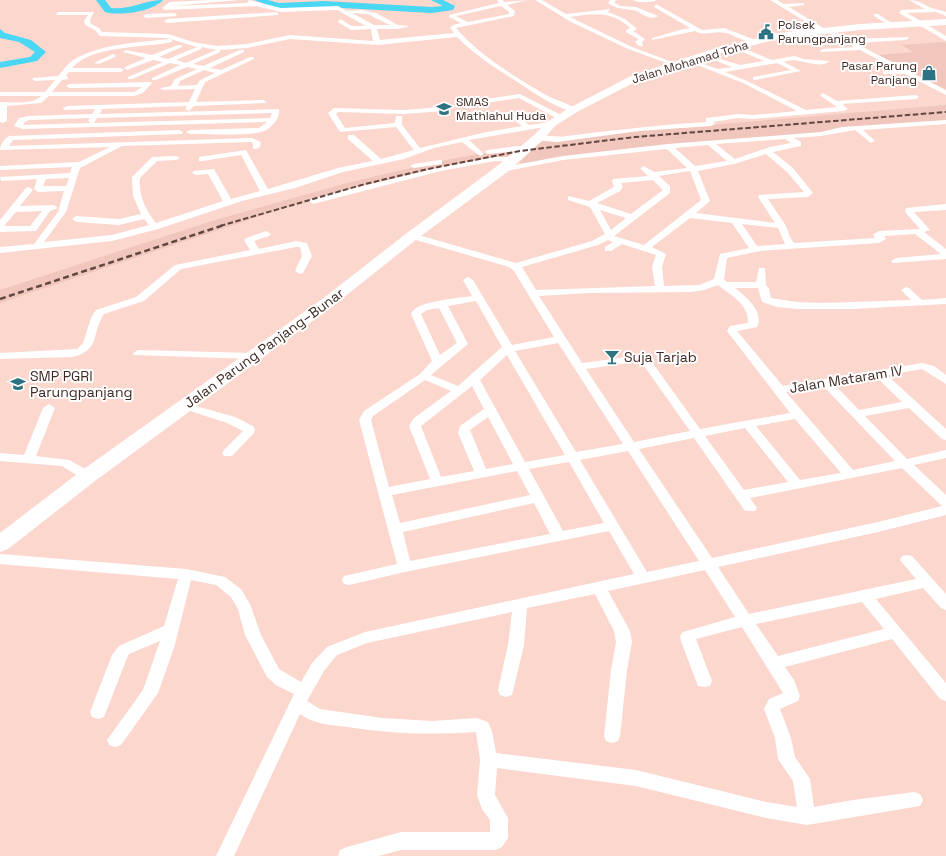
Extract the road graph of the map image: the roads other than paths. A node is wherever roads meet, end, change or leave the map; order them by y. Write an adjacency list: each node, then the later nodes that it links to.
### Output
1 (237, 0): 11 (street)
2 (243, 0): 11 (street)
3 (525, 0): 10 (street)
4 (538, 0): 24 (street)
5 (614, 0): 15 (street)
6 (636, 0): 7 (street)
7 (654, 0)
8 (772, 0): 14 (street)
9 (912, 0): 16 (street)
10 (502, 3): 31 (street); 31 (street)
11 (256, 4): 17 (street)
12 (665, 4): 36 (street)
13 (802, 4): 14 (street)
14 (783, 6): 37 (street)
15 (619, 8): 18 (street); 25 (street)
16 (930, 10): 21 (street); 30 (street)
17 (275, 11): 19 (street); 26 (street)
18 (600, 11): 24 (street); 50 (street)
19 (348, 12): 35 (street); 38 (street)
20 (58, 14): 48 (street)
21 (946, 14)
22 (876, 15): 32 (street)
23 (146, 16): 26 (street)
24 (564, 16): 54 (street)
25 (655, 16)
26 (199, 19): 28 (street); 34 (street)
27 (340, 21): 38 (street)
28 (152, 22)
29 (946, 22): 30 (main road, Jalan Mohamad Toha)
30 (919, 23): 32 (main road, Jalan Mohamad Toha); 45 (street)
31 (467, 24): 41 (street)
32 (892, 25): 37 (main road, Jalan Mohamad Toha)
33 (408, 26): 35 (street)
34 (161, 27)
35 (398, 27): 38 (street)
36 (696, 29): 40 (street); 46 (street)
37 (825, 30): 46 (main road, Jalan Mohamad Toha); 47 (street)
38 (375, 31): 39 (street); 49 (street)
39 (394, 33)
40 (672, 34): 42 (street); 44 (street)
41 (459, 35): 49 (street); 107 (street)
42 (680, 38)
43 (906, 38): 47 (street)
44 (654, 39)
45 (946, 39)
46 (755, 41): 52 (main road, Jalan Mohamad Toha)
47 (850, 41): 55 (street)
48 (181, 43): 49 (street); 63 (street); 68 (street)
49 (377, 43)
50 (642, 45): 51 (street); 54 (street)
51 (649, 46)
52 (735, 47): 61 (main road, Jalan Mohamad Toha); 66 (street)
53 (199, 48): 65 (street)
54 (630, 48): 69 (street)
55 (862, 48): 59 (street); 76 (street)
56 (218, 51): 70 (street)
57 (242, 51): 72 (street)
58 (659, 51): 69 (street)
59 (823, 51)
60 (126, 52): 62 (street)
61 (708, 52): 69 (main road, Jalan Mohamad Toha); 71 (street)
62 (135, 54): 63 (street); 68 (street)
63 (152, 57): 65 (street); 73 (street)
64 (252, 58): 75 (street)
65 (169, 61): 70 (street); 83 (street)
66 (775, 62): 67 (street); 71 (street); 79 (street)
67 (826, 62)
68 (74, 63): 73 (street)
69 (684, 63): 74 (street); 107 (main road, Jalan Mohamad Toha)
70 (186, 64): 72 (street); 86 (street)
71 (742, 67): 74 (street); 79 (street)
72 (204, 68): 75 (street); 91 (street)
73 (67, 70): 80 (street)
74 (718, 71): 111 (street)
75 (222, 72): 89 (street)
76 (906, 72): 77 (street); 92 (street)
77 (885, 73)
78 (115, 77): 82 (street)
79 (765, 77): 84 (street)
80 (61, 78): 81 (street); 85 (street); 87 (street)
81 (76, 78)
82 (84, 78)
83 (130, 78)
84 (755, 78)
85 (35, 79)
86 (150, 82): 87 (street); 94 (street)
87 (54, 86): 88 (street); 94 (street)
88 (4, 87)
89 (199, 87): 91 (street); 97 (street)
90 (163, 88): 91 (street)
91 (174, 88)
92 (946, 93)
93 (0, 94): 94 (street)
94 (47, 94): 102 (street)
95 (823, 95): 101 (street)
96 (188, 96): 97 (street)
97 (195, 96): 104 (street)
98 (916, 97): 101 (street)
99 (263, 102): 104 (street)
100 (472, 103): 113 (street)
101 (836, 103): 111 (street)
102 (2, 104): 115 (street)
103 (98, 104): 104 (street); 105 (street); 112 (street)
104 (192, 104): 109 (street)
105 (67, 108)
106 (442, 109): 108 (street)
107 (573, 110): 113 (main road, Jalan Mohamad Toha)
108 (403, 112): 121 (street); 121 (street)
109 (187, 113): 112 (street); 114 (street); 116 (street)
110 (511, 113): 122 (street)
111 (805, 113): 123 (street)
112 (95, 116): 120 (street); 120 (street)
113 (561, 117): 119 (main road, Jalan Mohamad Toha)
114 (272, 120): 116 (street); 125 (street)
115 (3, 121)
116 (183, 122): 120 (street); 126 (street)
117 (946, 122): 124 (street)
118 (649, 123): 123 (street)
119 (550, 124): 122 (street); 149 (main road, Jalan Mohamad Toha)
120 (90, 125): 128 (street)
121 (398, 125): 146 (street)
122 (527, 126): 131 (street)
123 (685, 126): 149 (street)
124 (858, 129): 129 (street); 134 (street)
125 (250, 130): 127 (street); 132 (street)
126 (179, 132): 128 (street); 136 (street)
127 (190, 132)
128 (84, 135): 139 (street); 143 (street)
129 (786, 136): 137 (street); 147 (street)
130 (351, 137): 155 (street)
131 (463, 139): 146 (street); 150 (street)
132 (247, 140): 133 (street); 142 (street)
133 (233, 141): 135 (street); 145 (street)
134 (871, 141)
135 (207, 142): 136 (street); 171 (street)
136 (175, 143): 138 (street)
137 (710, 143): 140 (street); 156 (street)
138 (123, 144): 139 (street); 144 (street); 148 (street)
139 (76, 146): 151 (street)
140 (668, 146): 149 (street); 163 (street)
141 (35, 147): 143 (street); 151 (street); 160 (street)
142 (256, 147)
143 (6, 148): 153 (street)
144 (144, 149)
145 (229, 151)
146 (419, 151): 155 (street)
147 (767, 151): 156 (street); 185 (street)
148 (105, 153): 152 (street); 157 (street)
149 (521, 153): 150 (street); 173 (street); 191 (main road, Jalan Parung Panjang–Bunar)
150 (480, 154): 159 (street)
151 (57, 156): 160 (street); 164 (street)
152 (117, 156)
153 (0, 158)
154 (176, 158): 180 (street)
155 (378, 161): 171 (street)
156 (734, 162): 163 (street)
157 (86, 163): 158 (street); 164 (street)
158 (97, 166)
159 (414, 166)
160 (21, 167): 161 (street)
161 (0, 168)
162 (644, 168): 166 (street)
163 (690, 170): 166 (street); 181 (street)
164 (75, 171): 167 (street); 169 (street)
165 (196, 173): 174 (street)
166 (652, 176): 175 (street); 182 (street)
167 (42, 178): 168 (street); 169 (street)
168 (1, 179)
169 (68, 188): 178 (street)
170 (29, 190): 179 (street)
171 (265, 192): 174 (street)
172 (571, 198): 175 (street)
173 (313, 201)
174 (228, 202): 186 (street)
175 (592, 205): 182 (street); 190 (street)
176 (946, 207): 188 (street)
177 (48, 208): 178 (street); 179 (street); 187 (street)
178 (63, 208): 193 (street)
179 (14, 209): 187 (street)
180 (146, 216): 183 (street); 186 (street)
181 (692, 216): 184 (street); 195 (street)
182 (632, 217): 190 (street)
183 (76, 219)
184 (735, 221): 185 (street); 197 (street)
185 (782, 226): 194 (street)
186 (155, 227): 193 (street)
187 (0, 228)
188 (917, 231): 194 (street); 200 (street)
189 (266, 234): 199 (street)
190 (608, 235): 192 (street); 202 (street)
191 (412, 236): 202 (street); 219 (main road, Jalan Parung Panjang–Bunar)
192 (621, 241): 195 (street); 196 (street)
193 (38, 245): 198 (street)
194 (791, 246): 197 (street)
195 (645, 248): 208 (street)
196 (608, 249)
197 (755, 249): 206 (street)
198 (0, 250)
199 (256, 252): 204 (street); 218 (street)
200 (946, 254): 201 (street)
201 (896, 261)
202 (516, 266): 210 (street)
203 (762, 270): 207 (street)
204 (300, 271)
205 (468, 280): 211 (street)
206 (721, 283): 207 (street); 208 (street); 228 (street)
207 (761, 285): 213 (street)
208 (660, 290): 210 (street)
209 (906, 290): 213 (street)
210 (532, 293): 215 (street)
211 (478, 298): 214 (street); 216 (street)
212 (946, 300): 213 (street)
213 (920, 303)
214 (442, 304): 220 (street); 220 (street)
215 (561, 339): 216 (street); 221 (street)
216 (508, 349): 225 (street); 242 (street)
217 (138, 353): 219 (street)
218 (0, 356)
219 (254, 356): 230 (main road, Jalan Parung Panjang–Bunar)
220 (438, 362): 223 (street)
221 (579, 367): 236 (street); 238 (street)
222 (880, 374): 224 (street, Jalan Mataram IV); 226 (street, Jalan Mataram IV); 229 (street)
223 (424, 376): 227 (street); 251 (street)
224 (944, 377)
225 (474, 379): 227 (street); 232 (street)
226 (825, 382): 228 (street, Jalan Mataram IV); 233 (street)
227 (459, 390): 249 (street)
228 (780, 390): 234 (street, Jalan Mataram IV)
229 (911, 404): 233 (street); 237 (street)
230 (185, 406): 239 (street); 248 (main road, Jalan Parung Panjang–Bunar)
231 (50, 408): 243 (street)
232 (491, 409): 245 (street); 246 (street)
233 (856, 414): 244 (street)
234 (798, 415): 235 (street); 247 (street, Jalan Mataram IV)
235 (748, 424): 236 (street); 250 (street)
236 (698, 434): 238 (street); 252 (street)
237 (946, 436)
238 (630, 446): 242 (street); 263 (street)
239 (228, 453)
240 (946, 454): 244 (street)
241 (0, 457): 243 (street)
242 (572, 457): 245 (street); 257 (street)
243 (28, 458): 248 (street)
244 (904, 463): 247 (street); 254 (street)
245 (520, 467): 246 (street); 253 (street)
246 (482, 474): 249 (street)
247 (850, 475): 250 (street)
248 (88, 476): 260 (main road, Jalan Parung Panjang–Bunar)
249 (436, 482): 251 (street)
250 (797, 485): 252 (street)
251 (385, 492): 258 (street)
252 (742, 495): 255 (street)
253 (538, 498): 258 (street); 259 (street)
254 (946, 503)
255 (750, 508)
256 (946, 510): 263 (street)
257 (613, 526): 259 (street); 266 (street)
258 (396, 529): 264 (street)
259 (559, 537): 264 (street)
260 (0, 544)
261 (0, 559): 265 (street)
262 (907, 560): 268 (street)
263 (708, 564): 266 (street); 273 (street)
264 (405, 567): 267 (street)
265 (186, 574): 274 (street); 280 (street)
266 (643, 578): 269 (street)
267 (349, 580)
268 (926, 582): 270 (street); 271 (street)
269 (599, 587): 272 (street); 282 (street)
270 (865, 596): 273 (street); 275 (street)
271 (946, 604)
272 (520, 605): 278 (street); 280 (street)
273 (747, 620): 276 (street); 277 (street)
274 (170, 630): 281 (street); 283 (street)
275 (896, 632): 276 (street); 279 (street)
276 (776, 663): 286 (street)
277 (704, 681)
278 (506, 690)
279 (946, 694)
280 (301, 697): 284 (street); 287 (street)
281 (98, 712)
282 (612, 736)
283 (115, 740)
284 (489, 760): 286 (street); 288 (street)
285 (914, 800): 286 (street)
286 (807, 817)
287 (224, 856)
288 (347, 856)

